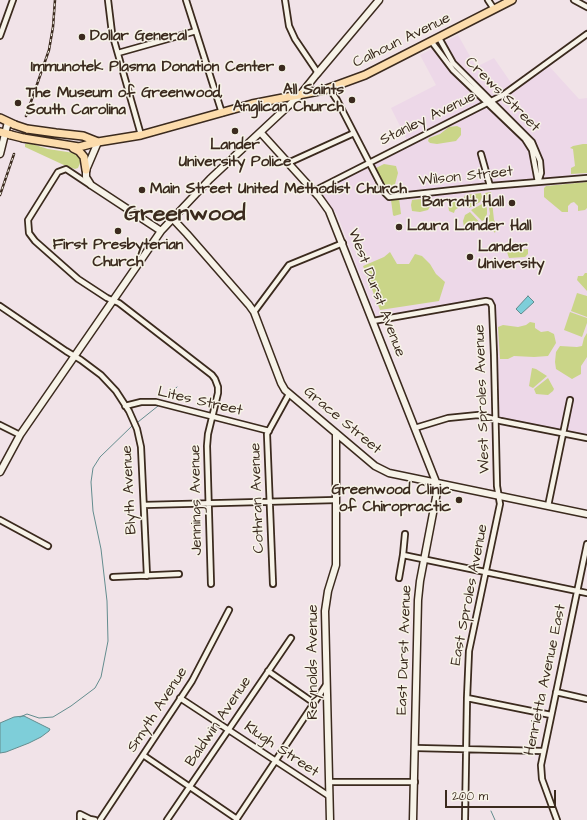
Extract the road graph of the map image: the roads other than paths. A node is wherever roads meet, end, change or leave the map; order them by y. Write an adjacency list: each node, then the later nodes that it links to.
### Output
1 (13, 0): 13 (street)
2 (108, 0): 16 (street)
3 (186, 0): 11 (street)
4 (285, 0): 17 (street)
5 (379, 0): 17 (main road)
6 (488, 0): 10 (street)
7 (512, 0): 10 (main road, Calhoun Avenue)
8 (574, 0): 9 (street)
9 (587, 7)
10 (494, 9): 14 (main road, Calhoun Avenue)
11 (196, 31): 16 (street); 22 (street)
12 (587, 34): 20 (street, Stanley Avenue)
13 (0, 36)
14 (439, 38): 15 (main road, Calhoun Avenue); 20 (street, Crews Street)
15 (431, 41): 18 (main road, Calhoun Avenue); 21 (street, Crews Street)
16 (118, 53): 28 (street)
17 (318, 73): 19 (main road)
18 (330, 88): 19 (main road, Calhoun Avenue); 25 (street)
19 (300, 95): 22 (main road, Calhoun Avenue); 27 (main road)
20 (492, 101): 21 (street, Stanley Avenue); 37 (street, Crews Street)
21 (487, 103): 33 (street, Stanley Avenue); 37 (street, Crews Street)
22 (222, 113): 28 (main road, Calhoun Avenue)
23 (0, 118): 24 (main road)
24 (11, 123): 26 (main road); 29 (main road, bridge)
25 (354, 132): 33 (street); 34 (street)
26 (5, 133): 30 (main road, bridge); 31 (main road)
27 (261, 133): 34 (main road, West Durst Avenue); 41 (main road)
28 (141, 135): 29 (main road, Calhoun Avenue)
29 (98, 142): 30 (main road, Calhoun Avenue); 35 (main road)
30 (66, 145): 35 (main road)
31 (0, 154)
32 (481, 154): 39 (street)
33 (369, 162): 39 (street, Wilson Street); 40 (street, Stanley Avenue)
34 (288, 163): 40 (main road, West Durst Avenue)
35 (86, 170): 38 (main road)
36 (587, 178): 37 (street, Wilson Street)
37 (538, 182): 39 (street, Wilson Street)
38 (91, 185): 42 (main road); 44 (street, Jennings Avenue)
39 (490, 186)
40 (314, 191): 43 (main road, West Durst Avenue)
41 (173, 219): 42 (main road); 46 (main road, Grace Street)
42 (161, 232): 44 (main road)
43 (343, 243): 46 (street); 47 (main road, West Durst Avenue)
44 (113, 300): 48 (main road); 52 (street, Jennings Avenue)
45 (0, 306): 48 (street, Blyth Avenue)
46 (254, 312): 49 (main road, Grace Street)
47 (373, 321): 53 (street, West Sproles Avenue); 55 (main road, West Durst Avenue)
48 (74, 356): 51 (street, Blyth Avenue); 59 (main road)
49 (289, 394): 56 (street, Cothran Avenue); 57 (main road, Grace Street)
50 (570, 400): 58 (street)
51 (126, 406): 52 (street, Lites Street); 67 (street, Blyth Avenue)
52 (213, 416): 56 (street, Lites Street); 66 (street, Jennings Avenue)
53 (495, 420): 55 (street); 58 (street); 63 (street, West Sproles Avenue)
54 (0, 425): 59 (street)
55 (415, 428): 62 (main road, West Durst Avenue)
56 (269, 431): 65 (street, Cothran Avenue)
57 (336, 433): 62 (main road, Grace Street); 64 (main road, Reynolds Avenue)
58 (563, 433): 60 (street); 68 (street)
59 (20, 435): 61 (main road)
60 (587, 438)
61 (0, 472)
62 (436, 482): 63 (main road, Grace Street); 75 (main road, East Durst Avenue)
63 (498, 495): 68 (main road, Grace Street); 76 (street, East Sproles Avenue)
64 (336, 500): 65 (street); 88 (main road, Reynolds Avenue)
65 (270, 502): 66 (street); 82 (street, Cothran Avenue)
66 (209, 504): 67 (street); 81 (street, Jennings Avenue)
67 (144, 505): 78 (street, Blyth Avenue)
68 (548, 506): 69 (main road, Grace Street)
69 (587, 514)
70 (0, 520): 73 (street)
71 (405, 534): 74 (street)
72 (587, 544): 83 (street, Henrietta Avenue East)
73 (48, 546)
74 (403, 555): 75 (street); 80 (street)
75 (424, 559): 76 (street); 96 (main road, East Durst Avenue)
76 (486, 572): 83 (street); 91 (street, East Sproles Avenue)
77 (179, 574): 78 (street)
78 (147, 576): 79 (street)
79 (113, 577)
80 (399, 578)
81 (211, 584)
82 (273, 584)
83 (577, 591): 84 (street); 89 (street, Henrietta Avenue East)
84 (587, 593)
85 (229, 610): 90 (street, Smyth Avenue)
86 (291, 638): 87 (street, Baldwin Avenue)
87 (268, 671): 93 (street); 95 (street, Baldwin Avenue)
88 (327, 684): 93 (street); 101 (main road, Reynolds Avenue)
89 (556, 692): 92 (street); 94 (street, Henrietta Avenue East)
90 (180, 698): 95 (street, Klugh Street); 99 (street, Smyth Avenue)
91 (467, 698): 94 (street); 97 (street, East Sproles Avenue)
92 (587, 699)
93 (314, 703): 100 (street)
94 (551, 716): 98 (street, Henrietta Avenue East)
95 (228, 729): 100 (street, Klugh Street); 103 (street, Baldwin Avenue)
96 (416, 748): 97 (street); 102 (main road, East Durst Avenue)
97 (466, 749): 98 (street); 112 (street, East Sproles Avenue)
98 (543, 751): 113 (street, Henrietta Avenue East)
99 (143, 754): 103 (street); 108 (street, Smyth Avenue)
100 (276, 761): 104 (street, Klugh Street); 105 (street)
101 (329, 782): 102 (street); 104 (main road, Reynolds Avenue)
102 (415, 782): 111 (main road, East Durst Avenue)
103 (190, 786): 105 (street); 109 (street, Baldwin Avenue)
104 (329, 796): 110 (main road, Reynolds Avenue)
105 (237, 819)
106 (80, 820): 107 (street)
107 (95, 820)
108 (100, 820)
109 (168, 820)
110 (330, 820)
111 (414, 820)
112 (465, 820)
113 (557, 820)

